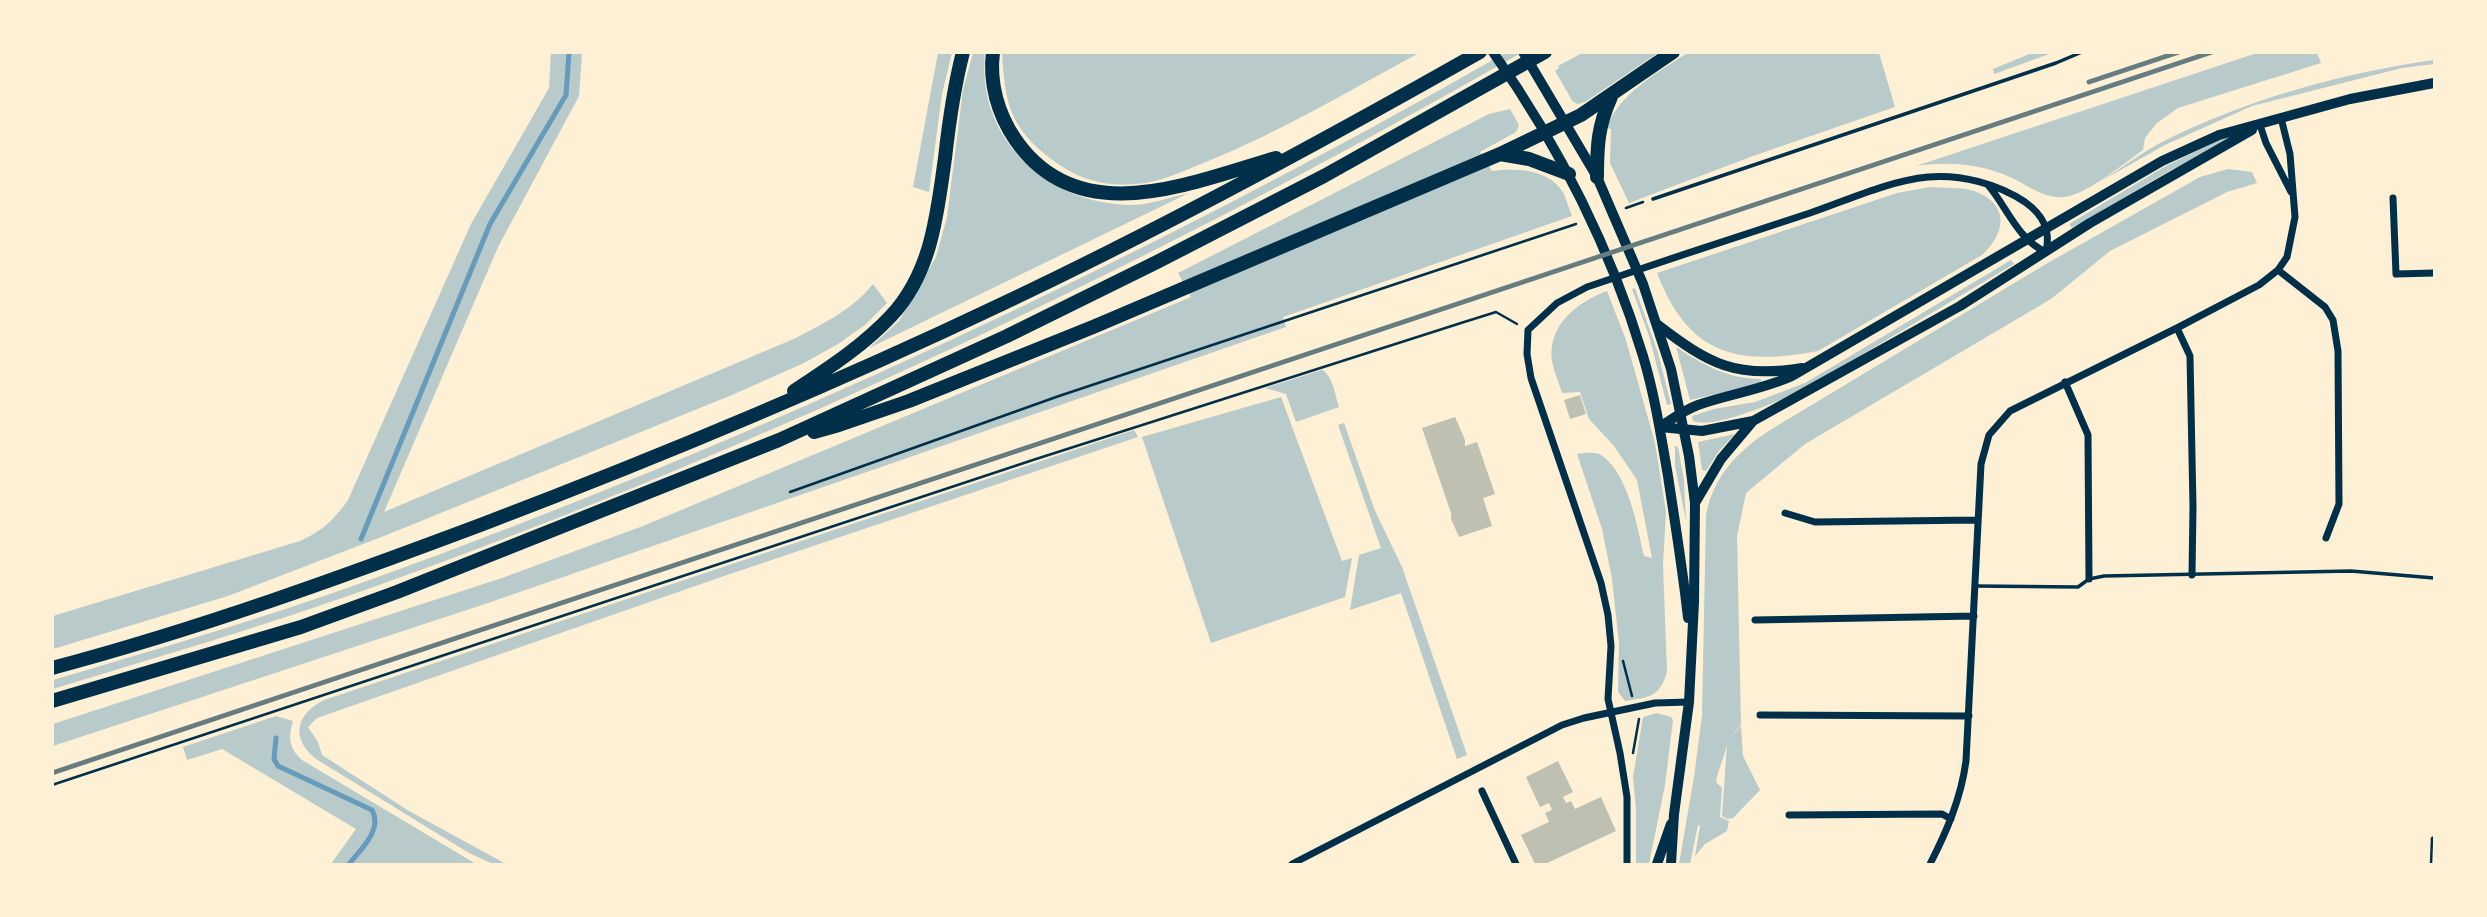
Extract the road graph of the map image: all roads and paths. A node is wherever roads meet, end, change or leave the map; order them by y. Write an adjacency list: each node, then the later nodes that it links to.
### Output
1 (963, 52): 35 (highway)
2 (993, 52): 15 (highway)
3 (1480, 52): 15 (highway)
4 (1493, 52): 14 (main road)
5 (1523, 52): 12 (main road)
6 (1545, 52): 40 (highway)
7 (1672, 52): 10 (highway)
8 (2082, 52): 22 (lane)
9 (2434, 83): 11 (street)
10 (1611, 96): 12 (highway); 18 (highway)
11 (2281, 118): 13 (street); 20 (street)
12 (1566, 122): 14 (highway); 18 (main road)
13 (2260, 125): 20 (street); 25 (street); 27 (street)
14 (1546, 133): 16 (highway); 17 (main road)
15 (1308, 149): 35 (highway)
16 (1500, 154): 17 (highway); 40 (highway)
17 (1569, 174): 38 (main road)
18 (1597, 177): 30 (main road)
19 (1988, 185): 25 (street); 26 (street); 32 (street)
20 (2294, 198): 28 (street)
21 (2393, 198): 29 (street)
22 (1653, 199): 23 (path)
23 (1627, 207)
24 (1576, 225): 41 (path)
25 (2047, 228): 26 (street); 27 (street)
26 (2026, 240): 27 (street); 33 (street)
27 (2046, 252): 37 (street)
28 (2278, 270): 31 (street); 45 (street)
29 (2434, 273)
30 (1658, 325): 33 (street); 36 (main road)
31 (2177, 328): 34 (street); 46 (street)
32 (1528, 330): 56 (street); 59 (path)
33 (1810, 367): 36 (street)
34 (2065, 382): 44 (street); 48 (street)
35 (761, 413): 53 (highway)
36 (1681, 413): 38 (street); 39 (main road)
37 (1753, 421): 39 (street); 42 (street)
38 (1660, 428): 39 (street); 52 (main road)
39 (1684, 431): 42 (main road)
40 (779, 440): 54 (highway)
41 (790, 492)
42 (1695, 503): 52 (main road)
43 (1785, 513): 44 (street)
44 (1978, 520): 49 (street)
45 (2326, 538)
46 (2192, 575): 47 (lane); 48 (lane)
47 (2434, 578)
48 (2090, 579): 49 (lane)
49 (1976, 586): 50 (street)
50 (1974, 617): 51 (street); 58 (street)
51 (1755, 620)
52 (1691, 648): 55 (main road)
53 (52, 668)
54 (52, 701)
55 (1689, 702): 56 (street); 61 (main road)
56 (1612, 713): 65 (street); 67 (street)
57 (1760, 715): 58 (street)
58 (1969, 716): 63 (street)
59 (52, 785)
60 (1482, 791): 66 (street)
61 (1674, 814): 68 (main road); 69 (main road)
62 (1789, 815): 63 (street)
63 (1951, 819): 70 (street)
64 (2434, 837): 71 (path)
65 (1292, 864)
66 (1516, 864)
67 (1628, 864)
68 (1657, 864)
69 (1671, 864)
70 (1930, 864)
71 (2431, 864)

